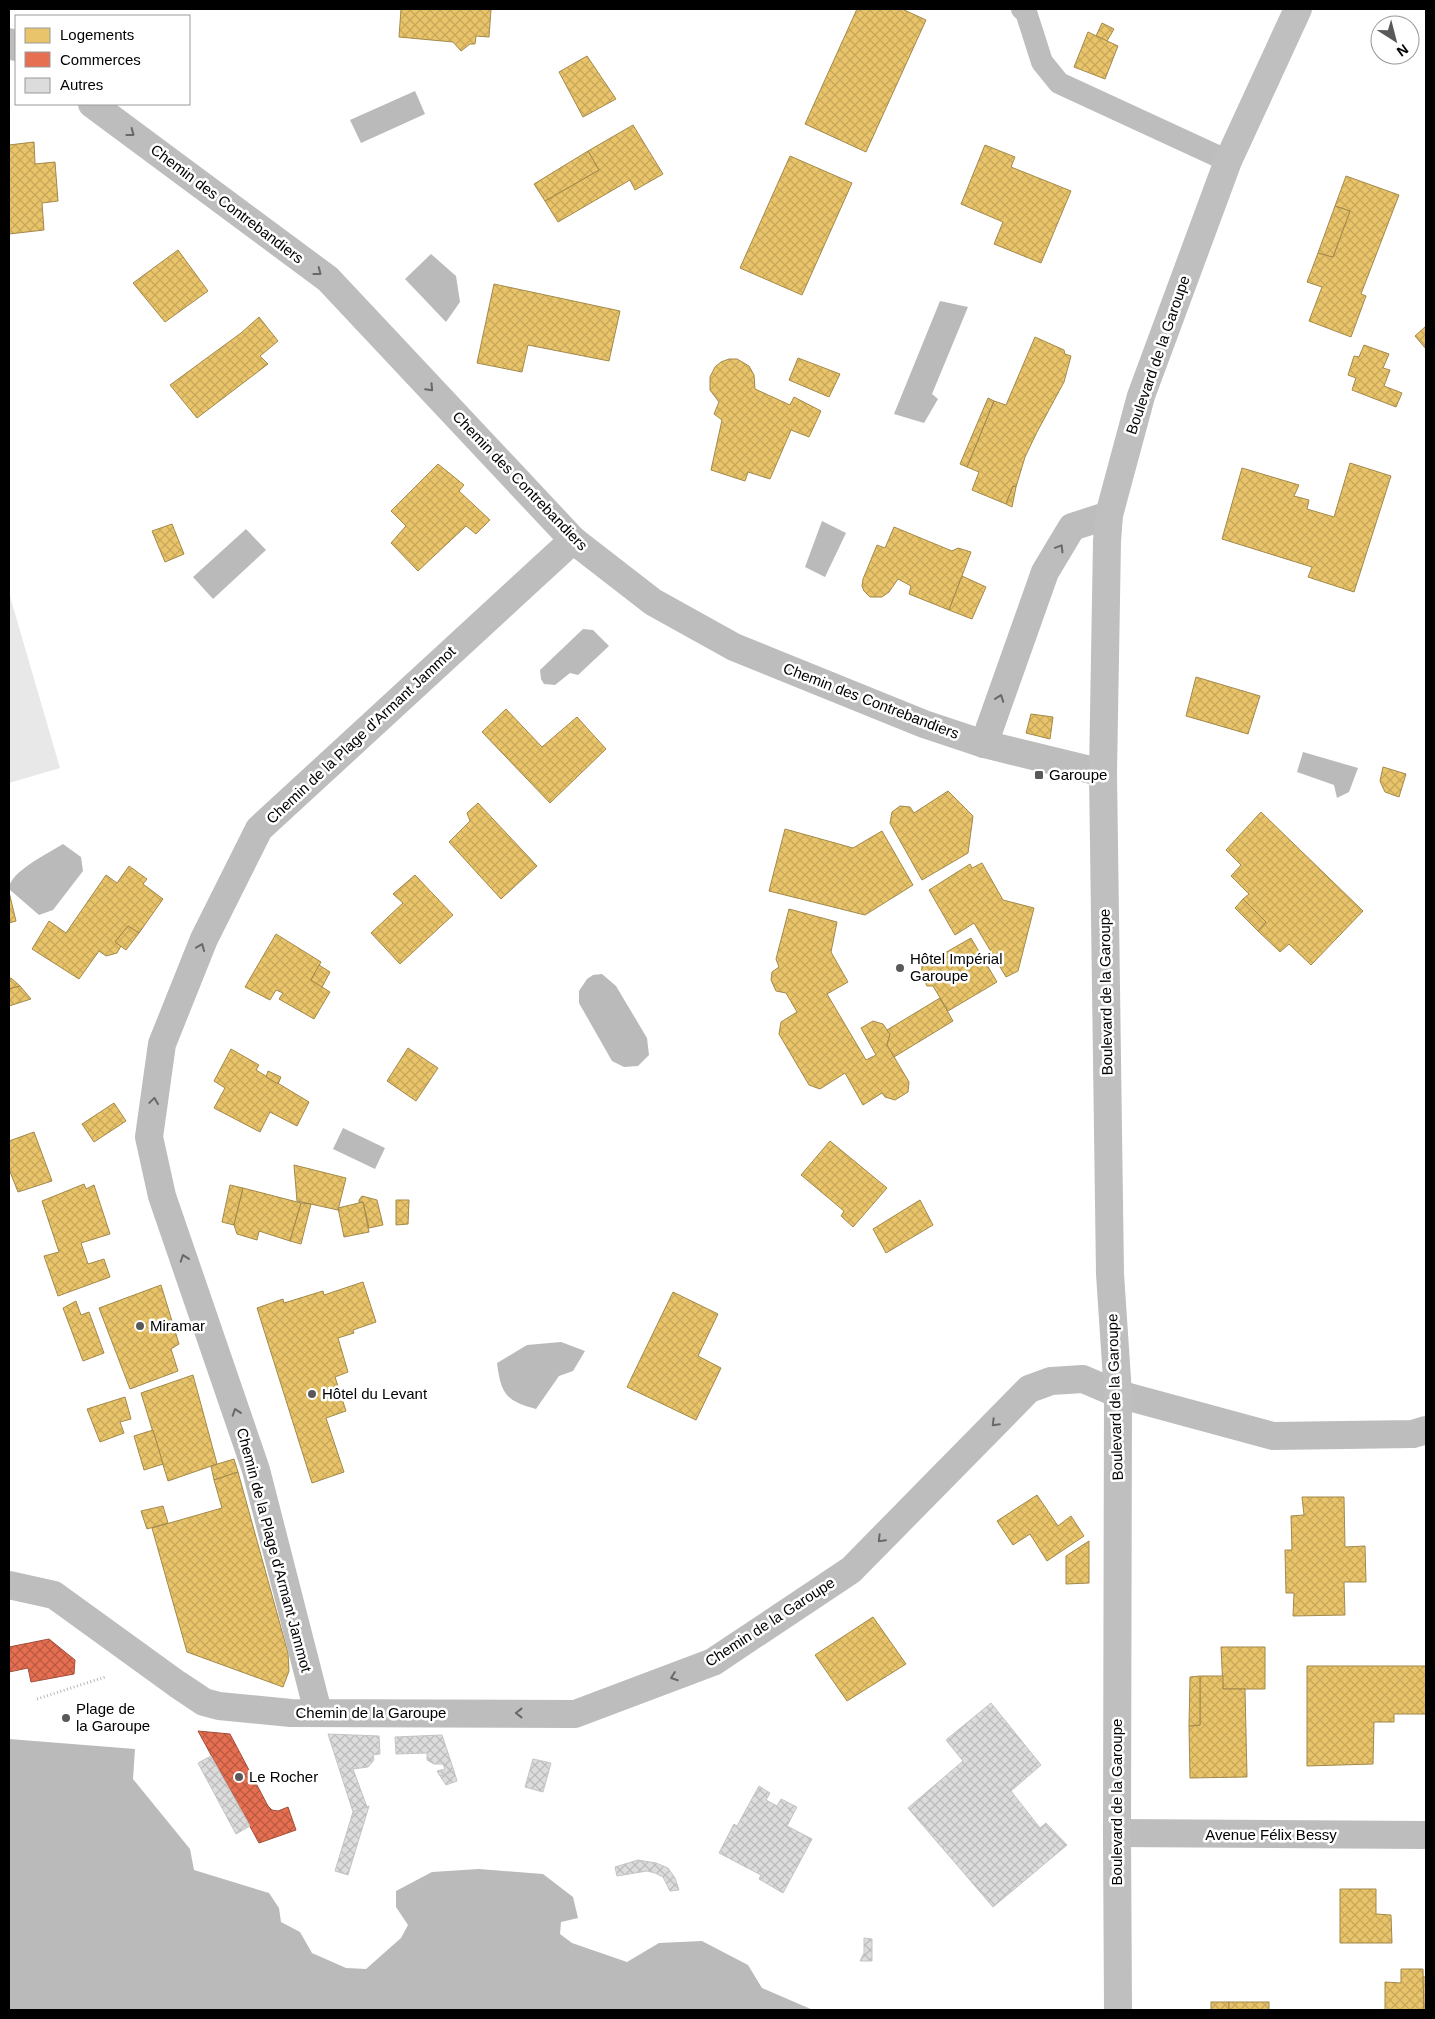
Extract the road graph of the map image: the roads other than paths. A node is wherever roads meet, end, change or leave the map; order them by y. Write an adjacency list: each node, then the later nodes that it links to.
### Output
1 (1298, 9): 4 (street, Boulevard de la Garoupe)
2 (1024, 10): 4 (lane)
3 (93, 105): 6 (street, Chemin des Contrebandiers, one-way to 6)
4 (1228, 161): 5 (street, Boulevard de la Garoupe)
5 (1109, 514): 7 (street, one-way to 5); 8 (street, Boulevard de la Garoupe)
6 (573, 540): 7 (street, Chemin des Contrebandiers); 12 (street, Chemin de la Plage d'Armant Jammot, one-way to 6)
7 (984, 744): 8 (street, Chemin des Contrebandiers)
8 (1103, 773): 9 (street, Boulevard de la Garoupe)
9 (1118, 1394): 10 (street, Chemin de la Garoupe); 12 (street, Chemin de la Garoupe, one-way to 12); 13 (street, Boulevard de la Garoupe)
10 (1426, 1430)
11 (9, 1584): 12 (street, Chemin de la Garoupe)
12 (318, 1712)
13 (1116, 1833): 14 (street, Avenue Félix Bessy); 15 (street, Boulevard de la Garoupe)
14 (1426, 1835)
15 (1118, 2010)

